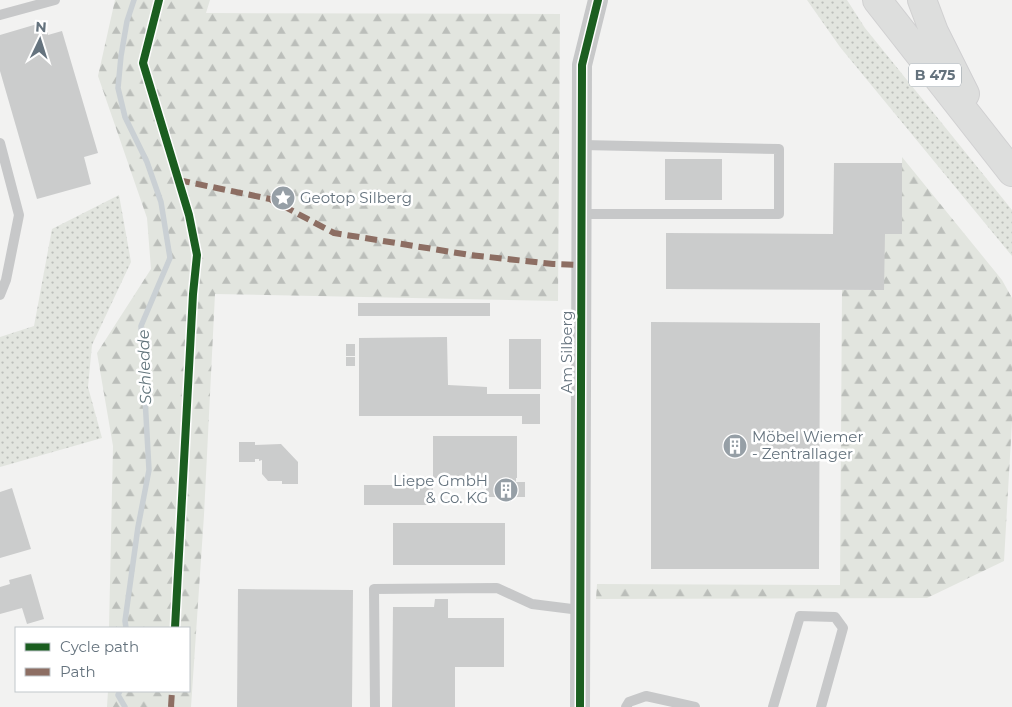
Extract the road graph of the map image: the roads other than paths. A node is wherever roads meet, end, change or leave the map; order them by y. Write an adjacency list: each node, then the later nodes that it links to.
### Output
1 (55, 0): 5 (lane)
2 (598, 0): 7 (street, Am Silberg)
3 (877, 0): 8 (highway, B 475)
4 (922, 0): 8 (highway)
5 (0, 15)
6 (0, 143): 11 (lane)
7 (582, 145): 10 (street, Am Silberg); 10 (lane)
8 (993, 149): 9 (highway, B 475)
9 (1012, 172)
10 (582, 214): 12 (street, Am Silberg)
11 (0, 295)
12 (580, 610): 13 (lane); 14 (street, Am Silberg)
13 (376, 707)
14 (580, 707)
15 (626, 707): 16 (lane)
16 (694, 707)
17 (773, 707): 18 (lane)
18 (822, 707)

